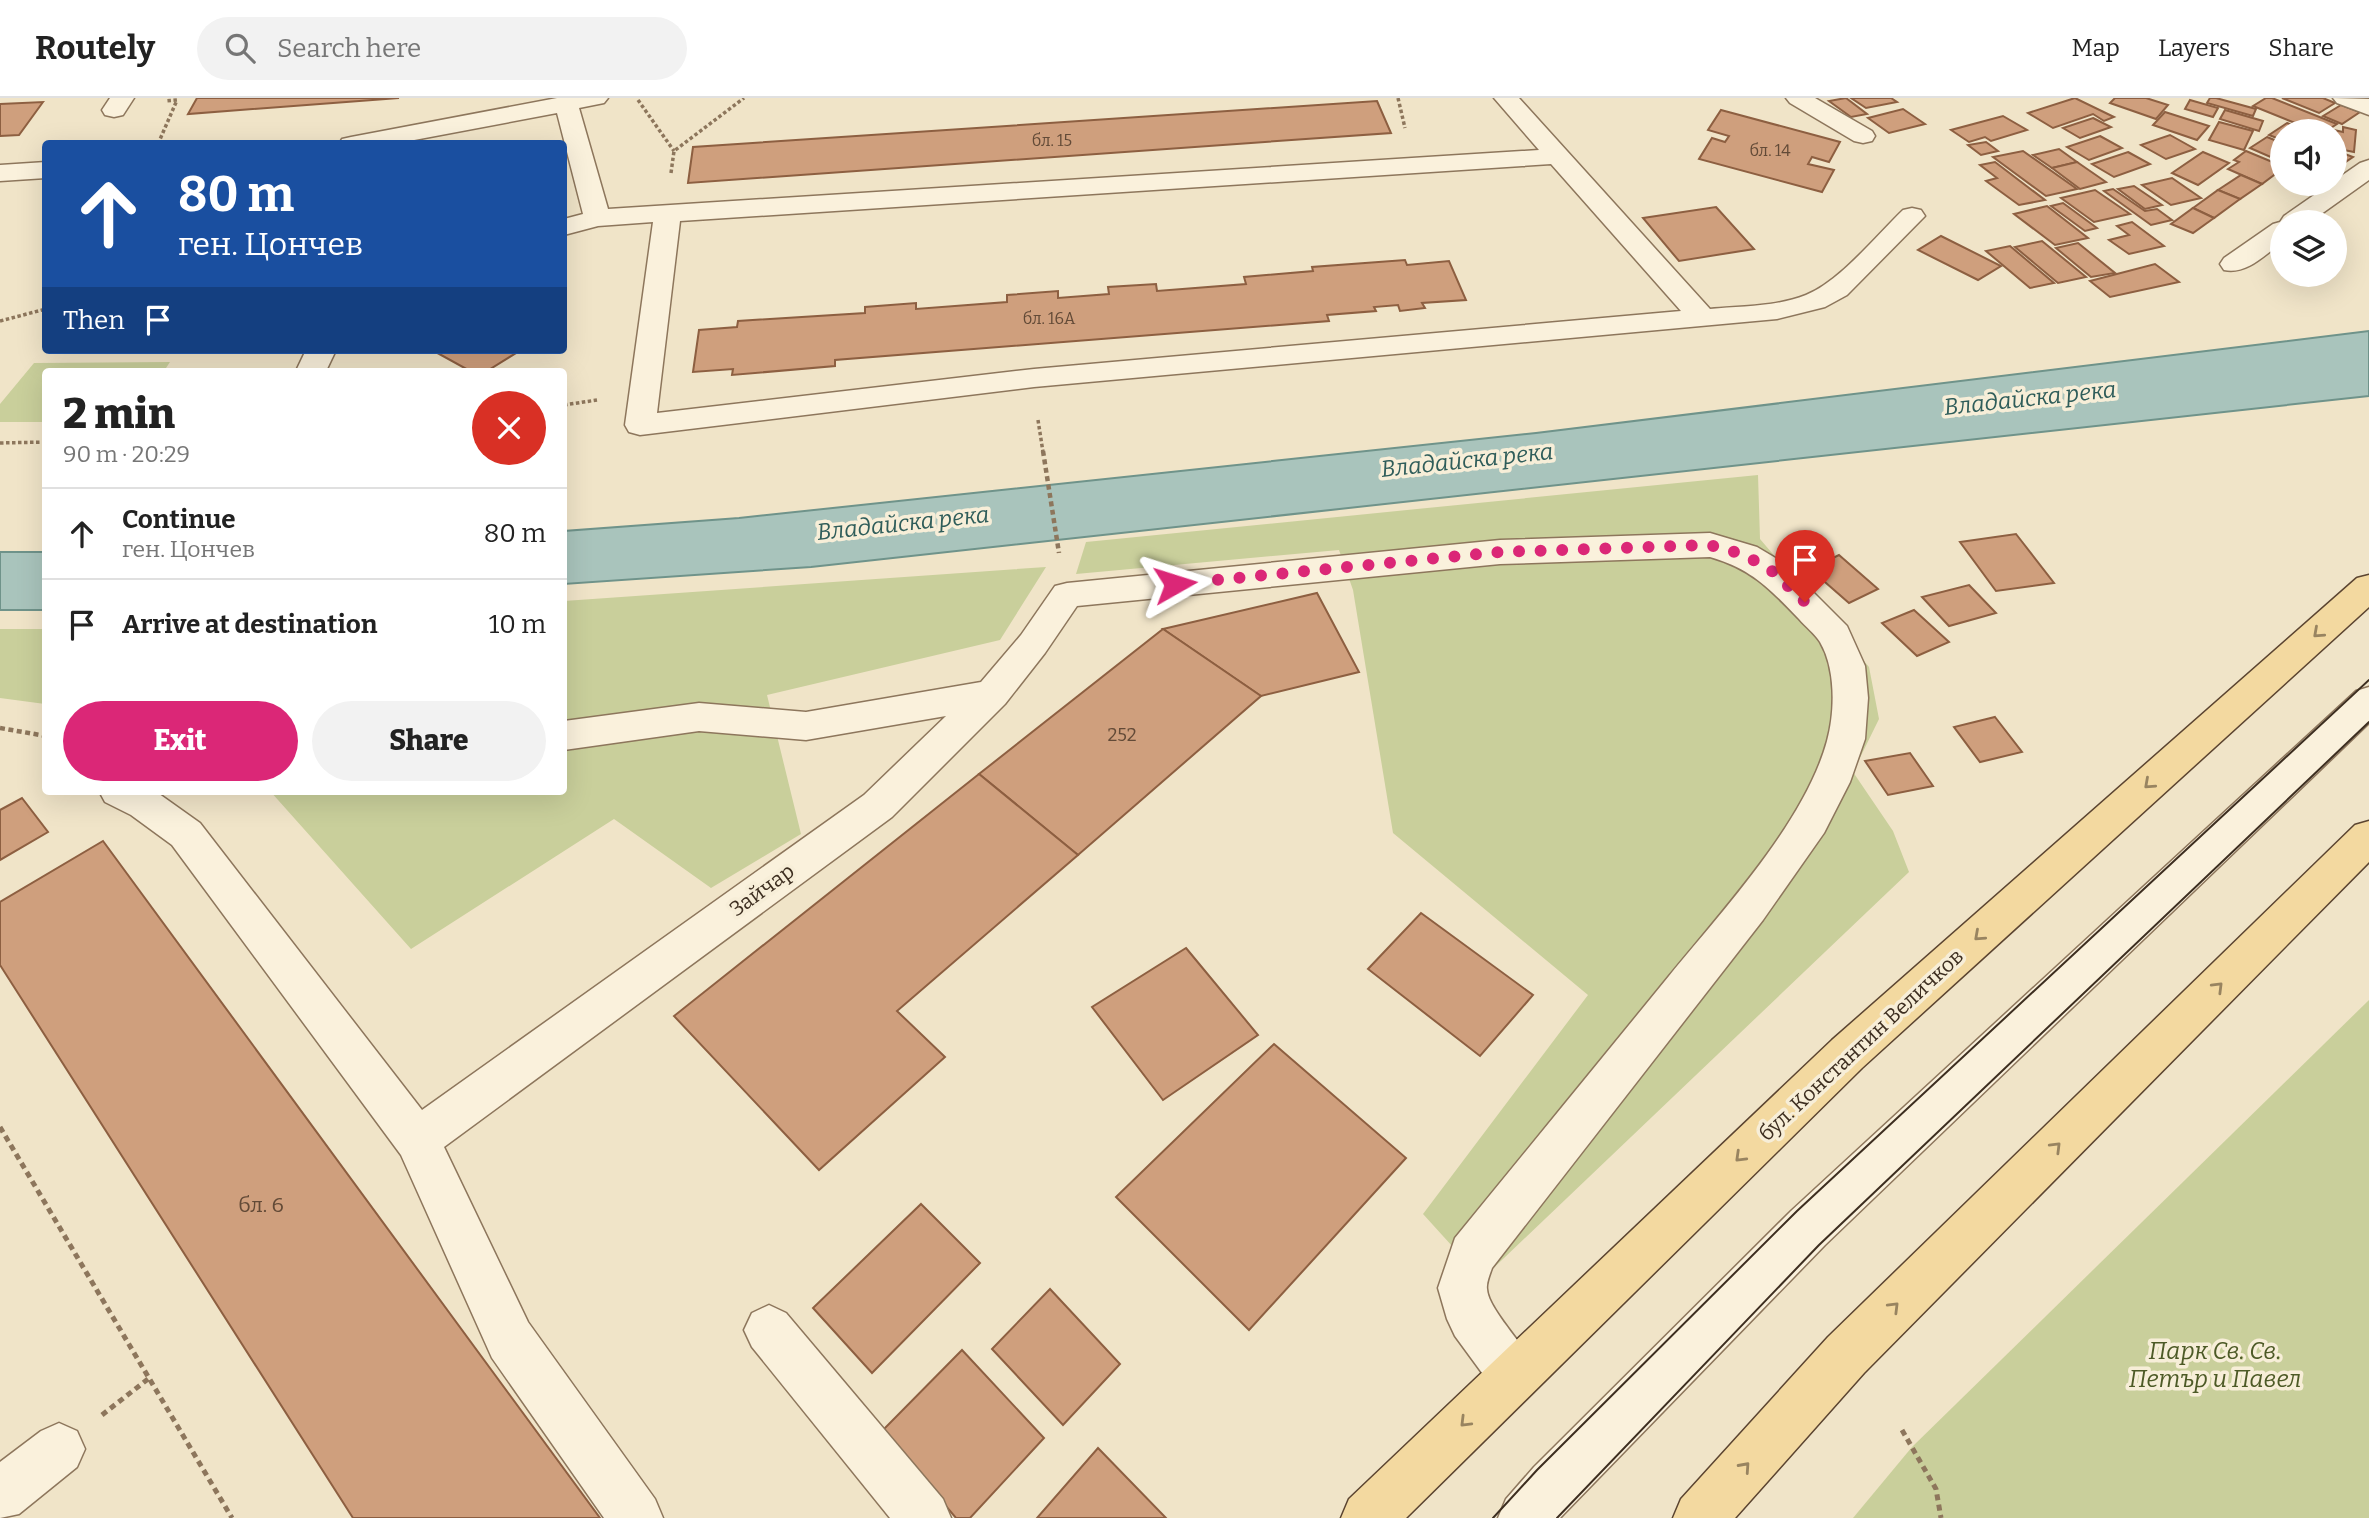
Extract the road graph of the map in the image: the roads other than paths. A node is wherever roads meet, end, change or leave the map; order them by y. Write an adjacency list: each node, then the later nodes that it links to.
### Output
1 (596, 98): 5 (street)
2 (1506, 98): 9 (street)
3 (1798, 98): 7 (street)
4 (2345, 98): 6 (street)
5 (565, 103): 8 (street); 16 (street)
6 (2369, 108)
7 (1863, 136)
8 (372, 140)
9 (1556, 156): 14 (street); 20 (street)
10 (2369, 168): 13 (street)
11 (42, 170): 12 (street)
12 (0, 173)
13 (2310, 210)
14 (667, 216): 16 (street); 20 (street)
15 (1912, 216): 20 (street)
16 (597, 218): 17 (street)
17 (567, 227)
18 (2270, 238): 19 (street)
19 (2234, 264)
20 (1702, 317)
21 (2369, 587): 29 (main road, бул. Константин Величков, one-way to 29)
22 (992, 694): 24 (street); 27 (street, Зайчар); 29 (street, Зайчар)
23 (2369, 701): 35 (street)
24 (567, 735)
25 (126, 795): 27 (street)
26 (2369, 838): 36 (main road, one-way to 26)
27 (417, 1140): 32 (street)
28 (769, 1330): 33 (street)
29 (1514, 1374): 34 (main road, бул. Константин Величков, one-way to 34)
30 (59, 1449): 31 (street)
31 (0, 1495)
32 (636, 1518)
33 (923, 1518)
34 (1368, 1518)
35 (1525, 1518)
36 (1700, 1518)

